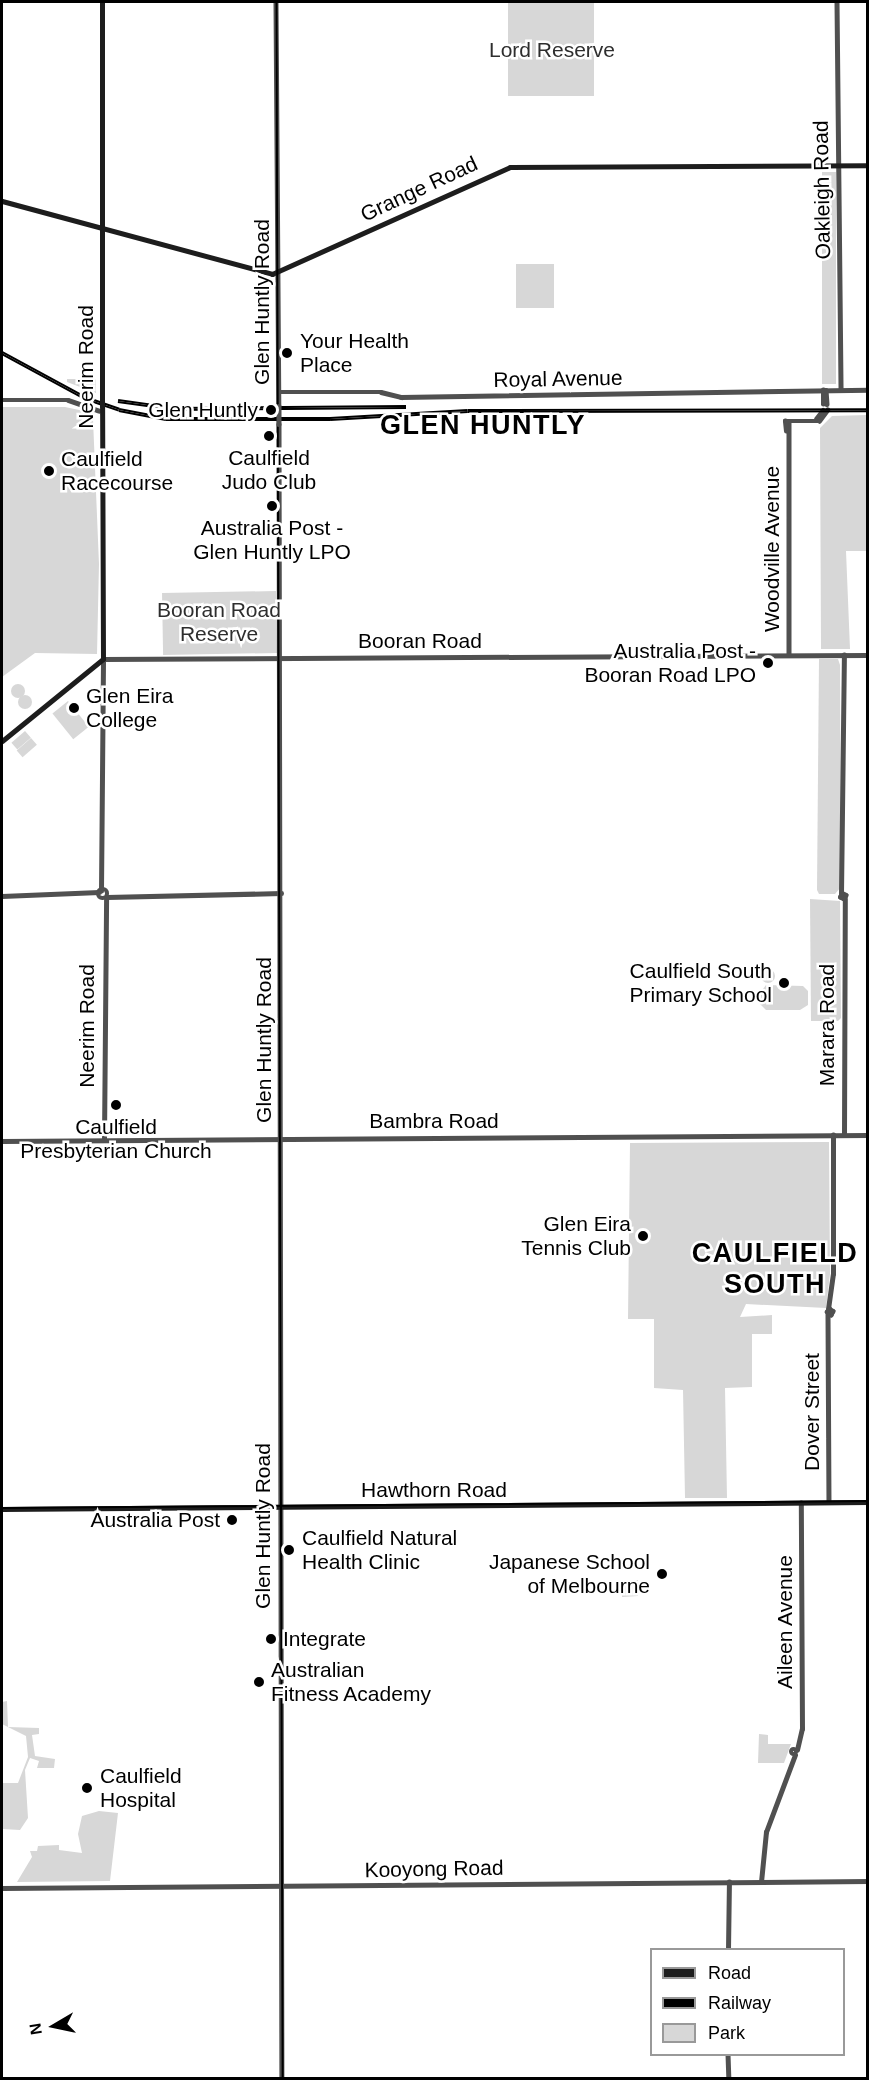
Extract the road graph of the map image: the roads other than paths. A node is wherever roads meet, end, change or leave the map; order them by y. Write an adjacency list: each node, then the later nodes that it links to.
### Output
1 (102, 2): 7 (main road, Neerim Road)
2 (276, 2): 8 (street, Glen Huntly Road)
3 (837, 2): 4 (street, Oakleigh Road)
4 (839, 165): 5 (main road, Grange Road); 8 (main road, Grange Road); 10 (street, Oakleigh Road)
5 (867, 165)
6 (2, 201): 7 (main road)
7 (102, 228): 8 (main road); 15 (main road, Neerim Road, bridge)
8 (278, 272): 12 (street, Glen Huntly Road)
9 (825, 390): 10 (street, Royal Avenue); 12 (street, Royal Avenue); 14 (street)
10 (840, 390): 11 (street, Royal Avenue)
11 (867, 390)
12 (279, 392): 20 (street, Glen Huntly Road, bridge)
13 (2, 400): 15 (street)
14 (825, 404)
15 (102, 409): 21 (main road, Neerim Road)
16 (825, 410): 17 (street, Woodville Avenue)
17 (789, 655): 18 (street, Booran Road); 20 (street, Booran Road)
18 (842, 655): 19 (street, Booran Road); 27 (street, Marara Road)
19 (867, 655)
20 (280, 658): 21 (street, Booran Road); 23 (street, Glen Huntly Road)
21 (103, 659): 22 (main road); 24 (street, Neerim Road)
22 (2, 741)
23 (281, 893): 24 (street); 29 (street, Glen Huntly Road)
24 (103, 895): 25 (street); 30 (street, Neerim Road)
25 (2, 896)
26 (833, 1135): 27 (street, Bambra Road); 29 (street, Bambra Road); 32 (street, Dover Street)
27 (844, 1135): 28 (street, Bambra Road)
28 (867, 1135)
29 (280, 1138): 30 (street, Bambra Road); 35 (street, Glen Huntly Road)
30 (104, 1140): 31 (street, Bambra Road)
31 (2, 1142)
32 (829, 1502): 33 (main road, Hawthorn Road); 34 (main road, Hawthorn Road)
33 (867, 1502)
34 (801, 1503): 35 (main road, Hawthorn Road); 39 (street, Aileen Avenue)
35 (280, 1507): 36 (main road, Hawthorn Road); 40 (street, Glen Huntly Road)
36 (2, 1509)
37 (867, 1881): 39 (street, Kooyong Road)
38 (727, 1882): 39 (street, Kooyong Road); 40 (street, Kooyong Road); 42 (street)
39 (761, 1882)
40 (281, 1887): 41 (street, Kooyong Road); 44 (street, Glen Huntly Road)
41 (2, 1888)
42 (728, 1948)
43 (728, 2056): 45 (street)
44 (282, 2079)
45 (729, 2079)

